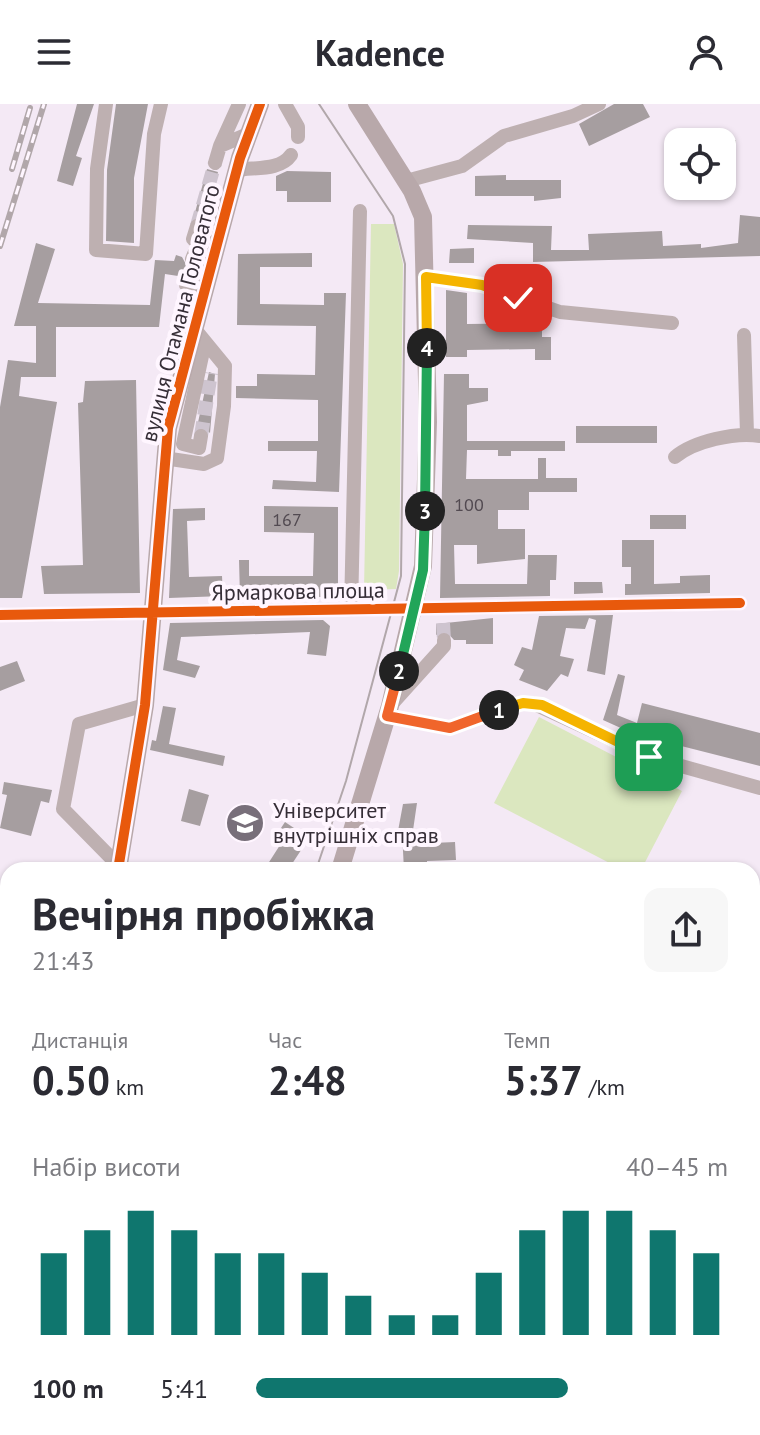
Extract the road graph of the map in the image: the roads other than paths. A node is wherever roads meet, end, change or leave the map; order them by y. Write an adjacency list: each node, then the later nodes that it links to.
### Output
1 (106, 104): 2 (street)
2 (161, 104)
3 (239, 104): 10 (street)
4 (260, 104): 8 (main road, вулиця Отамана Головатого)
5 (285, 104): 9 (street)
6 (357, 104): 14 (main road)
7 (599, 104): 14 (street)
8 (248, 134): 10 (street); 13 (main road, вулиця Отамана Головатого)
9 (298, 137)
10 (220, 146): 12 (street)
11 (291, 155): 13 (street)
12 (215, 163)
13 (237, 170): 17 (main road, вулиця Отамана Головатого)
14 (406, 181): 19 (main road)
15 (360, 211): 34 (street)
16 (197, 226): 17 (street)
17 (214, 255): 18 (street); 21 (main road, вулиця Отамана Головатого)
18 (192, 259)
19 (426, 277): 22 (street); 33 (main road)
20 (188, 278): 21 (street)
21 (201, 299): 24 (main road, вулиця Отамана Головатого)
22 (672, 323)
23 (744, 335): 26 (street)
24 (204, 341): 25 (street); 28 (street); 30 (main road, вулиця Отамана Головатого); 31 (street)
25 (211, 373)
26 (754, 435): 29 (street)
27 (201, 436): 28 (street)
28 (188, 445): 31 (street)
29 (675, 457)
30 (164, 458): 31 (street); 35 (main road, вулиця Отамана Головатого)
31 (185, 461)
32 (740, 603): 33 (street, Ярмаркова площа)
33 (414, 609): 34 (street, Ярмаркова площа); 39 (main road)
34 (351, 610): 35 (street, Ярмаркова площа)
35 (155, 613): 36 (street, Ярмаркова площа); 38 (main road, вулиця Отамана Головатого)
36 (0, 615)
37 (444, 640): 39 (street)
38 (145, 705): 41 (street); 42 (main road, вулиця Отамана Головатого)
39 (388, 711): 40 (street); 43 (main road)
40 (760, 788)
41 (112, 862)
42 (119, 862)
43 (342, 862)

